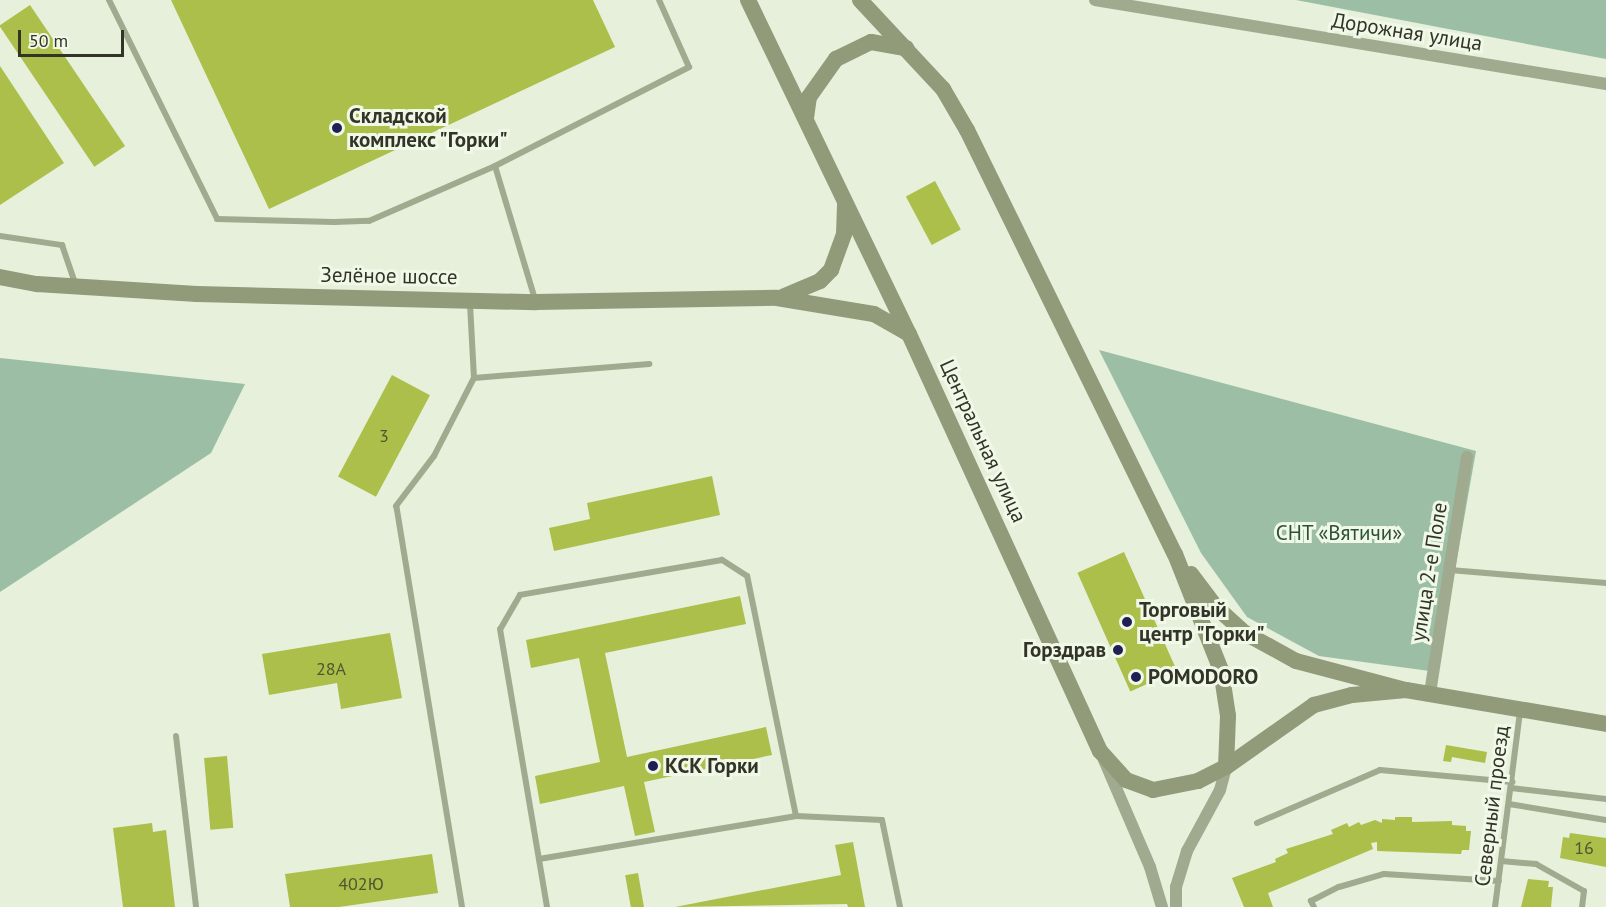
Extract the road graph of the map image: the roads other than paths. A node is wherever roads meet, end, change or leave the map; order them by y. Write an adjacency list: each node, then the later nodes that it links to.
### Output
1 (109, 0): 9 (lane)
2 (659, 0): 9 (lane)
3 (748, 0): 8 (main road, Центральная улица)
4 (860, 0): 6 (main road)
5 (1095, 0): 7 (street, Дорожная улица)
6 (906, 48): 8 (main road); 21 (main road)
7 (1606, 84)
8 (807, 118): 10 (main road, Центральная улица)
9 (495, 166): 16 (lane)
10 (846, 202): 14 (main road); 17 (main road, Центральная улица)
11 (0, 236): 13 (lane)
12 (0, 277): 13 (main road, Зелёное шоссе)
13 (77, 286): 15 (main road, Зелёное шоссе)
14 (777, 298): 16 (main road, Зелёное шоссе); 17 (main road)
15 (470, 301): 16 (main road, Зелёное шоссе); 19 (lane)
16 (536, 302)
17 (909, 334): 29 (main road, Центральная улица)
18 (648, 364): 19 (lane)
19 (474, 378): 41 (lane)
20 (1467, 456): 22 (street, улица 2-е Поле)
21 (1175, 554): 24 (main road); 30 (main road)
22 (1449, 570): 23 (lane); 25 (street, улица 2-е Поле)
23 (1606, 583)
24 (1406, 690): 25 (main road); 30 (main road)
25 (1430, 693): 26 (main road)
26 (1521, 708): 27 (main road); 31 (lane, Северный проезд)
27 (1606, 724)
28 (176, 736): 40 (lane)
29 (1100, 751): 30 (main road); 44 (street, Центральная улица)
30 (1226, 767): 45 (street)
31 (1511, 785): 32 (lane); 33 (lane, Северный проезд); 36 (lane)
32 (1606, 799)
33 (1509, 804): 35 (lane); 38 (lane, Северный проезд)
34 (796, 816): 37 (lane); 37 (lane); 43 (lane)
35 (1606, 820)
36 (1257, 823)
37 (538, 859): 42 (lane)
38 (1501, 861): 39 (lane, Северный проезд); 48 (lane)
39 (1499, 881): 46 (lane); 47 (lane, Северный проезд)
40 (196, 907)
41 (462, 907)
42 (547, 907)
43 (900, 907)
44 (1162, 907)
45 (1176, 907)
46 (1314, 907)
47 (1495, 907)
48 (1582, 907)

